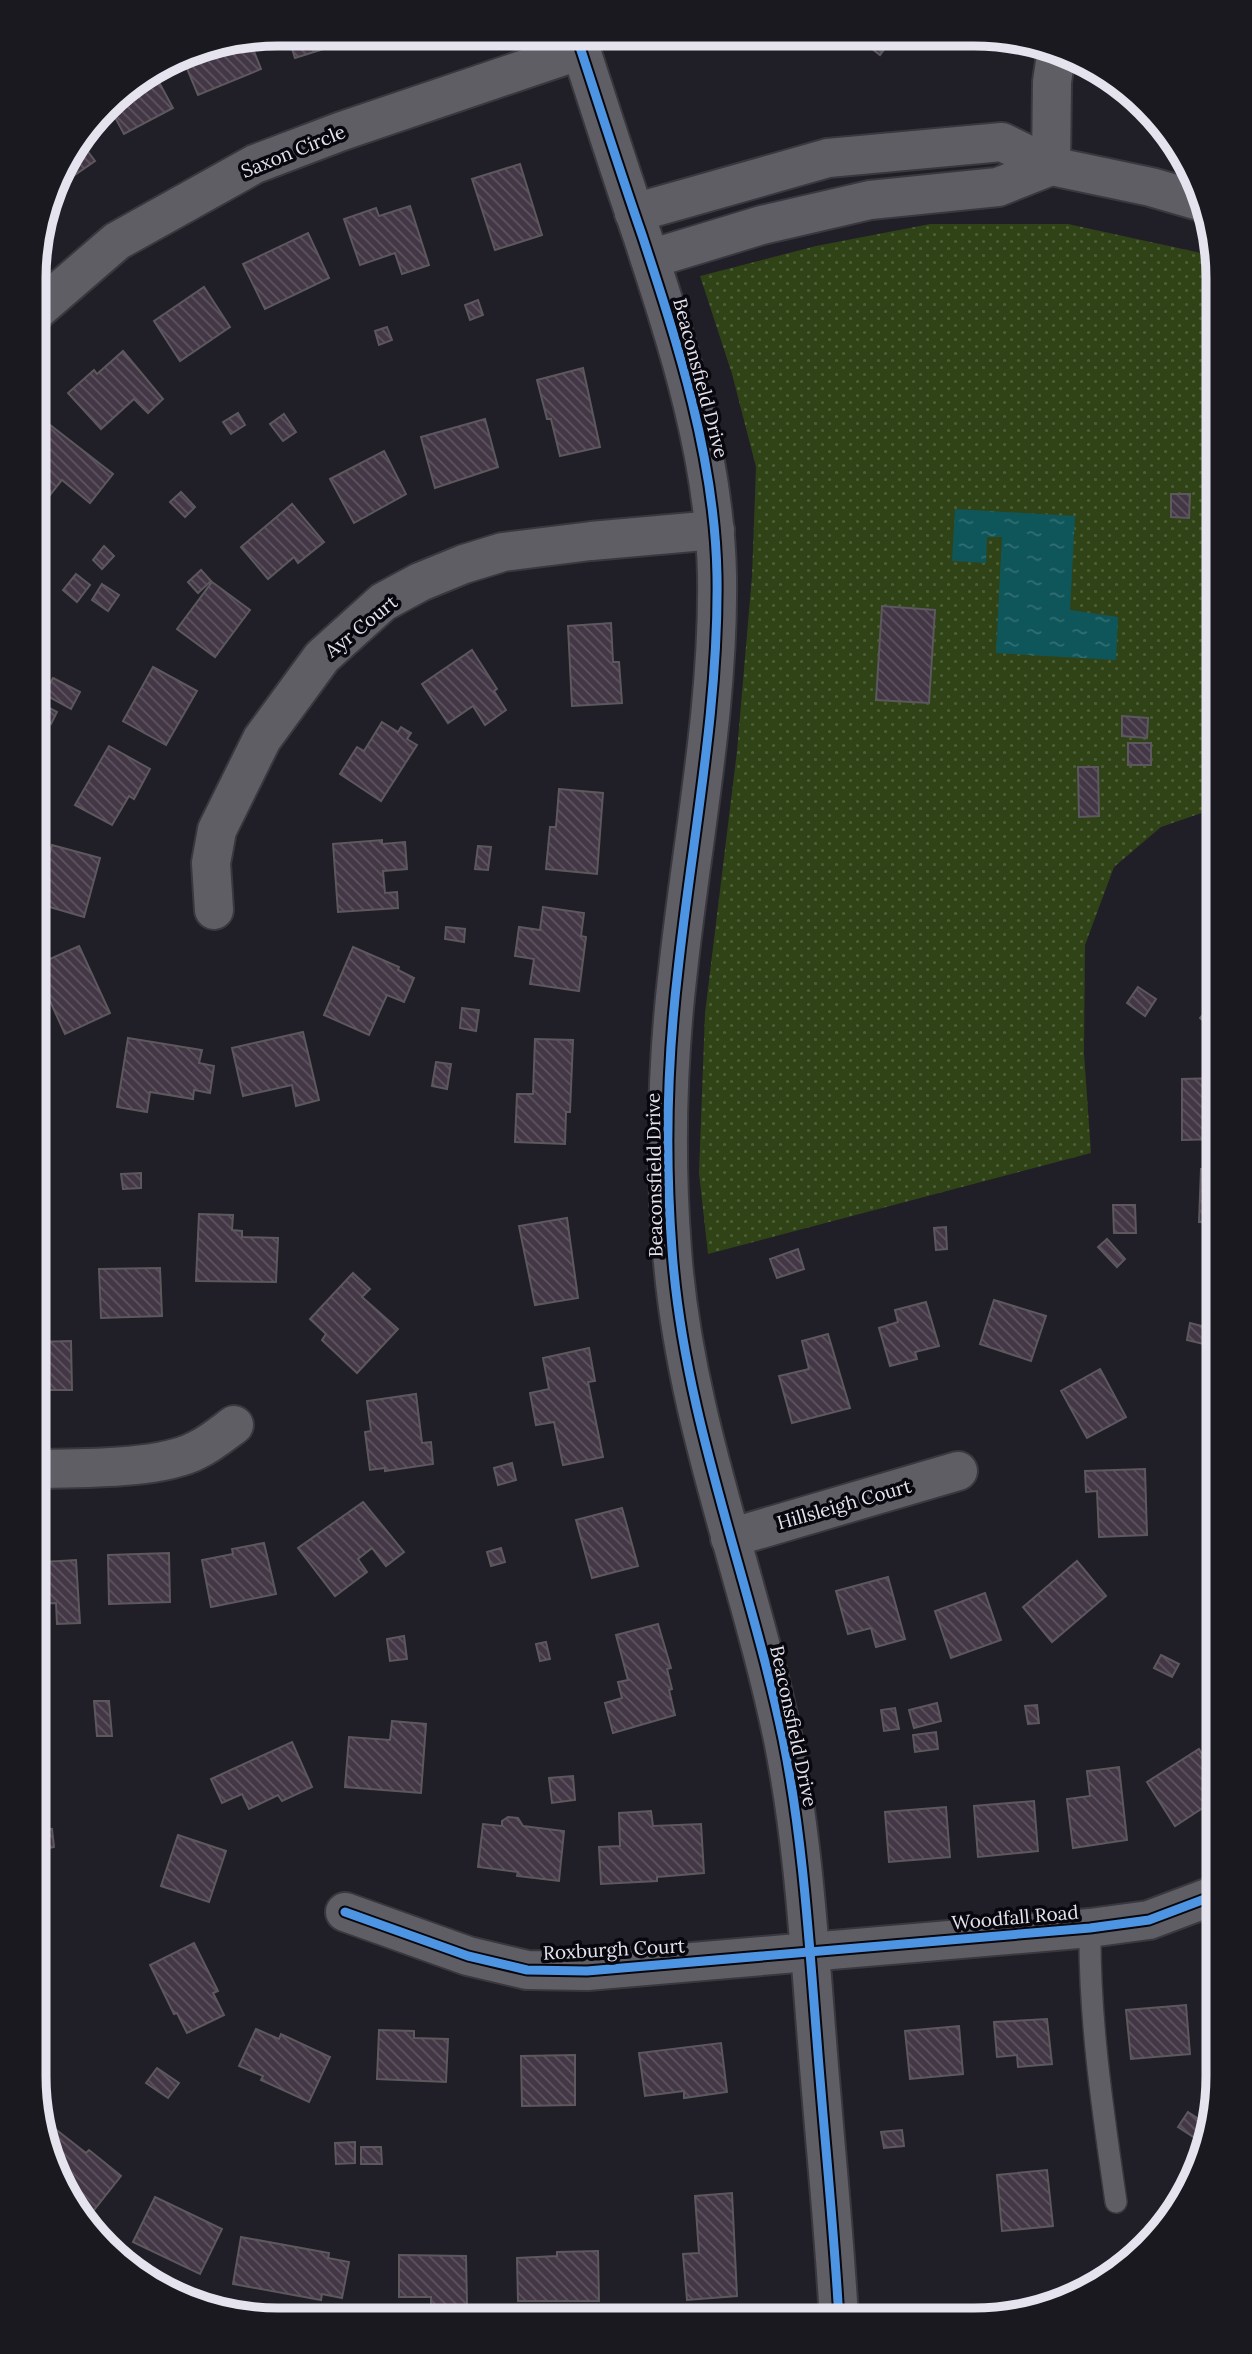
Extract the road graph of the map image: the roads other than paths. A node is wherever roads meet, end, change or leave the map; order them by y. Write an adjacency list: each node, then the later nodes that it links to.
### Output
1 (571, 46): 8 (street, Saxon Circle)
2 (580, 46): 6 (street, Beaconsfield Drive)
3 (1055, 60): 4 (street)
4 (1051, 166): 5 (street); 6 (street); 7 (street)
5 (1192, 199)
6 (634, 213): 7 (street, Beaconsfield Drive)
7 (650, 260): 9 (street, Beaconsfield Drive)
8 (46, 302)
9 (715, 530): 10 (street, Ayr Court); 14 (street, Beaconsfield Drive)
10 (214, 909)
11 (234, 1426): 12 (street)
12 (46, 1469)
13 (958, 1471): 14 (street, Hillsleigh Court)
14 (730, 1538): 18 (street, Beaconsfield Drive)
15 (1206, 1899): 17 (street, Woodfall Road)
16 (345, 1912): 18 (street, Roxburgh Court)
17 (1090, 1928): 18 (street, Woodfall Road); 19 (lane)
18 (810, 1951): 20 (street, Beaconsfield Drive)
19 (1116, 2203)
20 (838, 2308)

